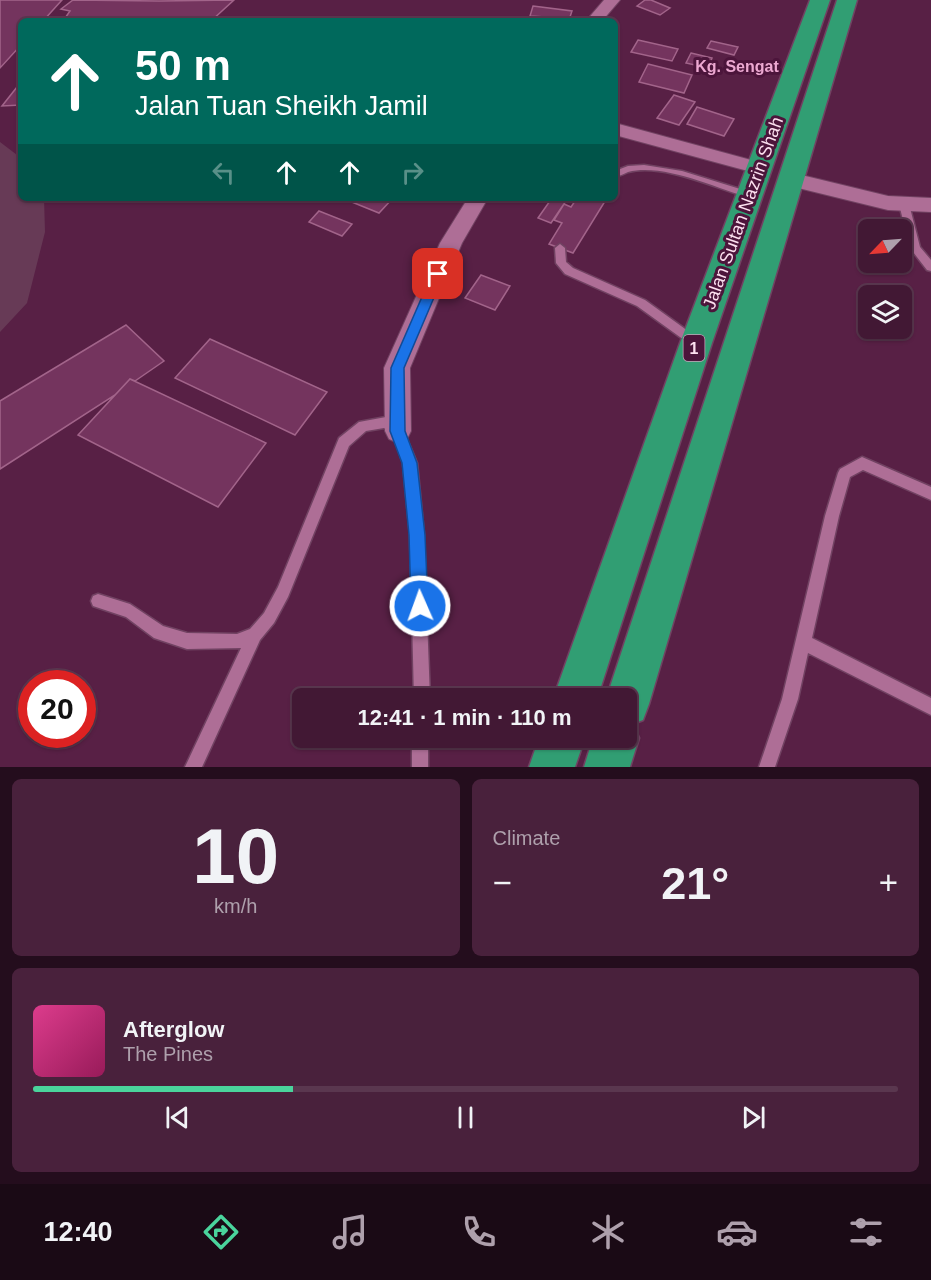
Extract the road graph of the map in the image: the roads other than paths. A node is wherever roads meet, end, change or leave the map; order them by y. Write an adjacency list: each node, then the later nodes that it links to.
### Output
1 (612, 0): 4 (street)
2 (820, 0): 8 (highway, Jalan Sultan Nazrin Shah / 1)
3 (847, 0): 7 (highway, Jalan Sultan Nazrin Shah)
4 (597, 18)
5 (618, 130): 8 (street)
6 (618, 172): 8 (lane)
7 (789, 179): 10 (street); 22 (highway, Jalan Sultan Nazrin Shah)
8 (755, 181): 14 (highway, Jalan Sultan Nazrin Shah / 1)
9 (476, 201): 15 (street)
10 (904, 204): 11 (street); 13 (lane)
11 (931, 206)
12 (560, 248): 14 (lane)
13 (931, 267)
14 (696, 343): 21 (highway, Jalan Sultan Nazrin Shah / 1)
15 (398, 431): 18 (lane); 20 (lane)
16 (931, 494): 19 (lane)
17 (98, 601): 18 (lane)
18 (255, 635): 27 (lane)
19 (803, 642): 23 (lane); 31 (lane)
20 (422, 688)
21 (579, 688)
22 (632, 688)
23 (931, 707)
24 (420, 748): 28 (lane)
25 (559, 748): 29 (highway)
26 (613, 748): 30 (highway)
27 (193, 767)
28 (420, 767)
29 (552, 767)
30 (607, 767)
31 (767, 767)

